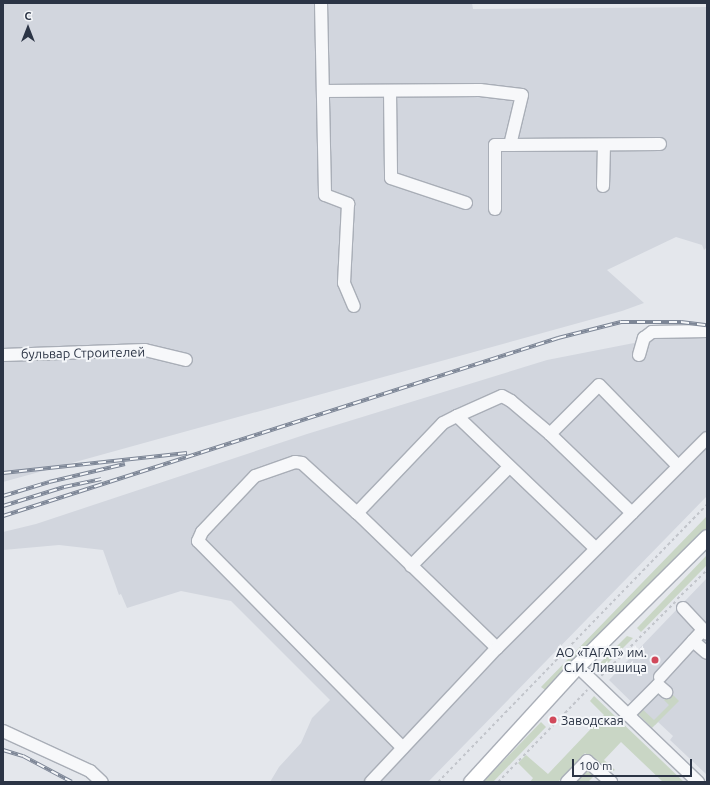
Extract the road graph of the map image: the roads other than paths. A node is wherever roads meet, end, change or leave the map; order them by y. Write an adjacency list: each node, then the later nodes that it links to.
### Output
1 (321, 3): 2 (street)
2 (323, 91): 3 (street); 10 (street)
3 (390, 91): 6 (street); 8 (street)
4 (604, 144): 5 (street); 6 (street); 7 (street)
5 (660, 144)
6 (510, 145): 9 (street)
7 (603, 186)
8 (466, 203)
9 (495, 209)
10 (354, 306)
11 (707, 331): 13 (street)
12 (3, 355): 14 (street, бульвар Строителей)
13 (639, 355)
14 (186, 360)
15 (457, 416): 16 (street); 19 (street); 20 (street)
16 (550, 434): 18 (street); 21 (street)
17 (707, 438): 18 (street)
18 (678, 466): 21 (street)
19 (509, 467): 23 (street); 24 (street)
20 (357, 513): 24 (street); 35 (street)
21 (632, 513): 23 (street)
22 (707, 537): 30 (main road)
23 (596, 549): 28 (street)
24 (411, 566): 28 (street)
25 (683, 608): 26 (street)
26 (705, 632): 27 (street)
27 (693, 641): 29 (street); 31 (street)
28 (497, 648): 35 (street)
29 (707, 653)
30 (577, 666): 33 (street); 38 (main road)
31 (660, 677)
32 (666, 692): 33 (street)
33 (628, 715): 41 (street)
34 (3, 732): 36 (street)
35 (403, 748): 37 (street)
36 (102, 782)
37 (371, 782)
38 (471, 782)
39 (567, 782): 40 (street)
40 (611, 782)
41 (698, 782)

